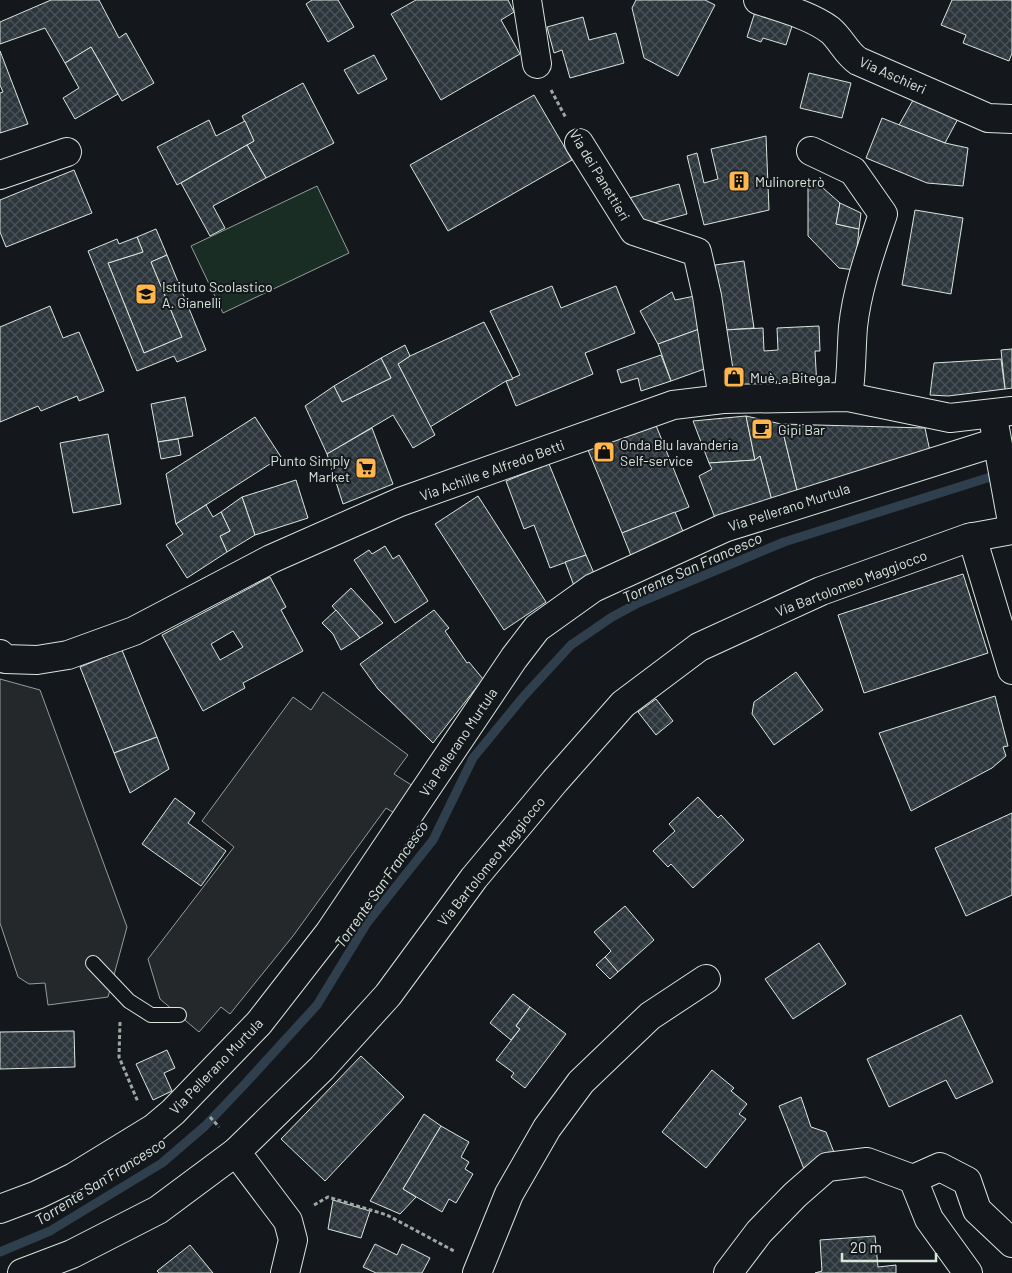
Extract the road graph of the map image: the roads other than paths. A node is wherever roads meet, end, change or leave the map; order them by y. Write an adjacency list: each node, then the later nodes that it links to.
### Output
1 (527, 0): 3 (street)
2 (758, 0): 4 (street, Via Aschieri)
3 (537, 64)
4 (1012, 119)
5 (579, 143): 10 (street, Via dei Panettieri)
6 (810, 151): 9 (street)
7 (67, 152): 8 (street)
8 (0, 176)
9 (848, 397): 10 (street, Via Achille e Alfredo Betti); 11 (street, Via Achille e Alfredo Betti)
10 (722, 398): 15 (street, Via Achille e Alfredo Betti)
11 (1002, 412): 12 (street)
12 (997, 442): 13 (street); 22 (street, Via Pellerano Murtula)
13 (1012, 523): 14 (street, Via Bartolomeo Maggiocco)
14 (972, 537): 16 (street); 20 (street, Via Bartolomeo Maggiocco)
15 (2, 658)
16 (1012, 670)
17 (93, 963): 19 (lane)
18 (706, 979): 24 (street)
19 (179, 1015)
20 (228, 1141): 25 (street, Via Bartolomeo Maggiocco); 26 (street)
21 (913, 1179): 23 (street); 27 (street); 28 (street)
22 (0, 1209)
23 (1012, 1243)
24 (478, 1269)
25 (22, 1273)
26 (286, 1273)
27 (728, 1273)
28 (968, 1273)

